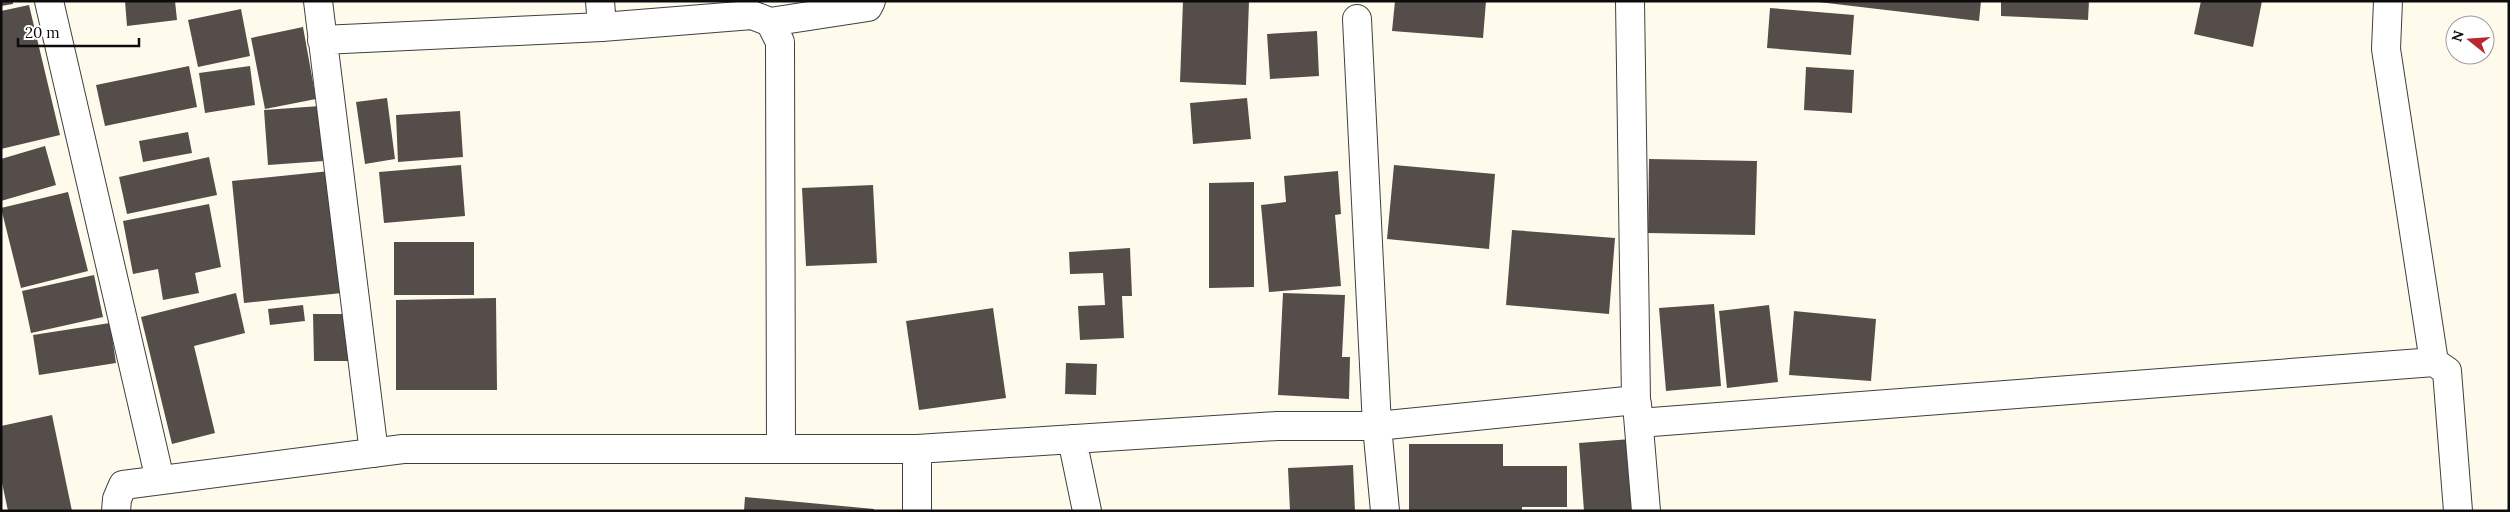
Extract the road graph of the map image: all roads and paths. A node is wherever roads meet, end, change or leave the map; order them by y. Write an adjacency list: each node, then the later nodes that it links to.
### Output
1 (48, 1): 17 (street)
2 (318, 1): 9 (street)
3 (871, 1): 8 (street)
4 (1630, 1): 11 (street)
5 (2388, 1): 10 (street)
6 (601, 14): 8 (street); 9 (street)
7 (1357, 19): 12 (street)
8 (770, 22): 14 (street)
9 (322, 40): 16 (street)
10 (2434, 362): 11 (street); 23 (street)
11 (1638, 412): 12 (street); 22 (street)
12 (1377, 426): 13 (street); 21 (street)
13 (1072, 439): 15 (street); 20 (street)
14 (781, 449): 15 (street); 16 (street)
15 (917, 449): 19 (street)
16 (374, 453): 17 (street)
17 (160, 480): 18 (street)
18 (116, 511)
19 (917, 511)
20 (1087, 511)
21 (1385, 511)
22 (1646, 511)
23 (2458, 511)

